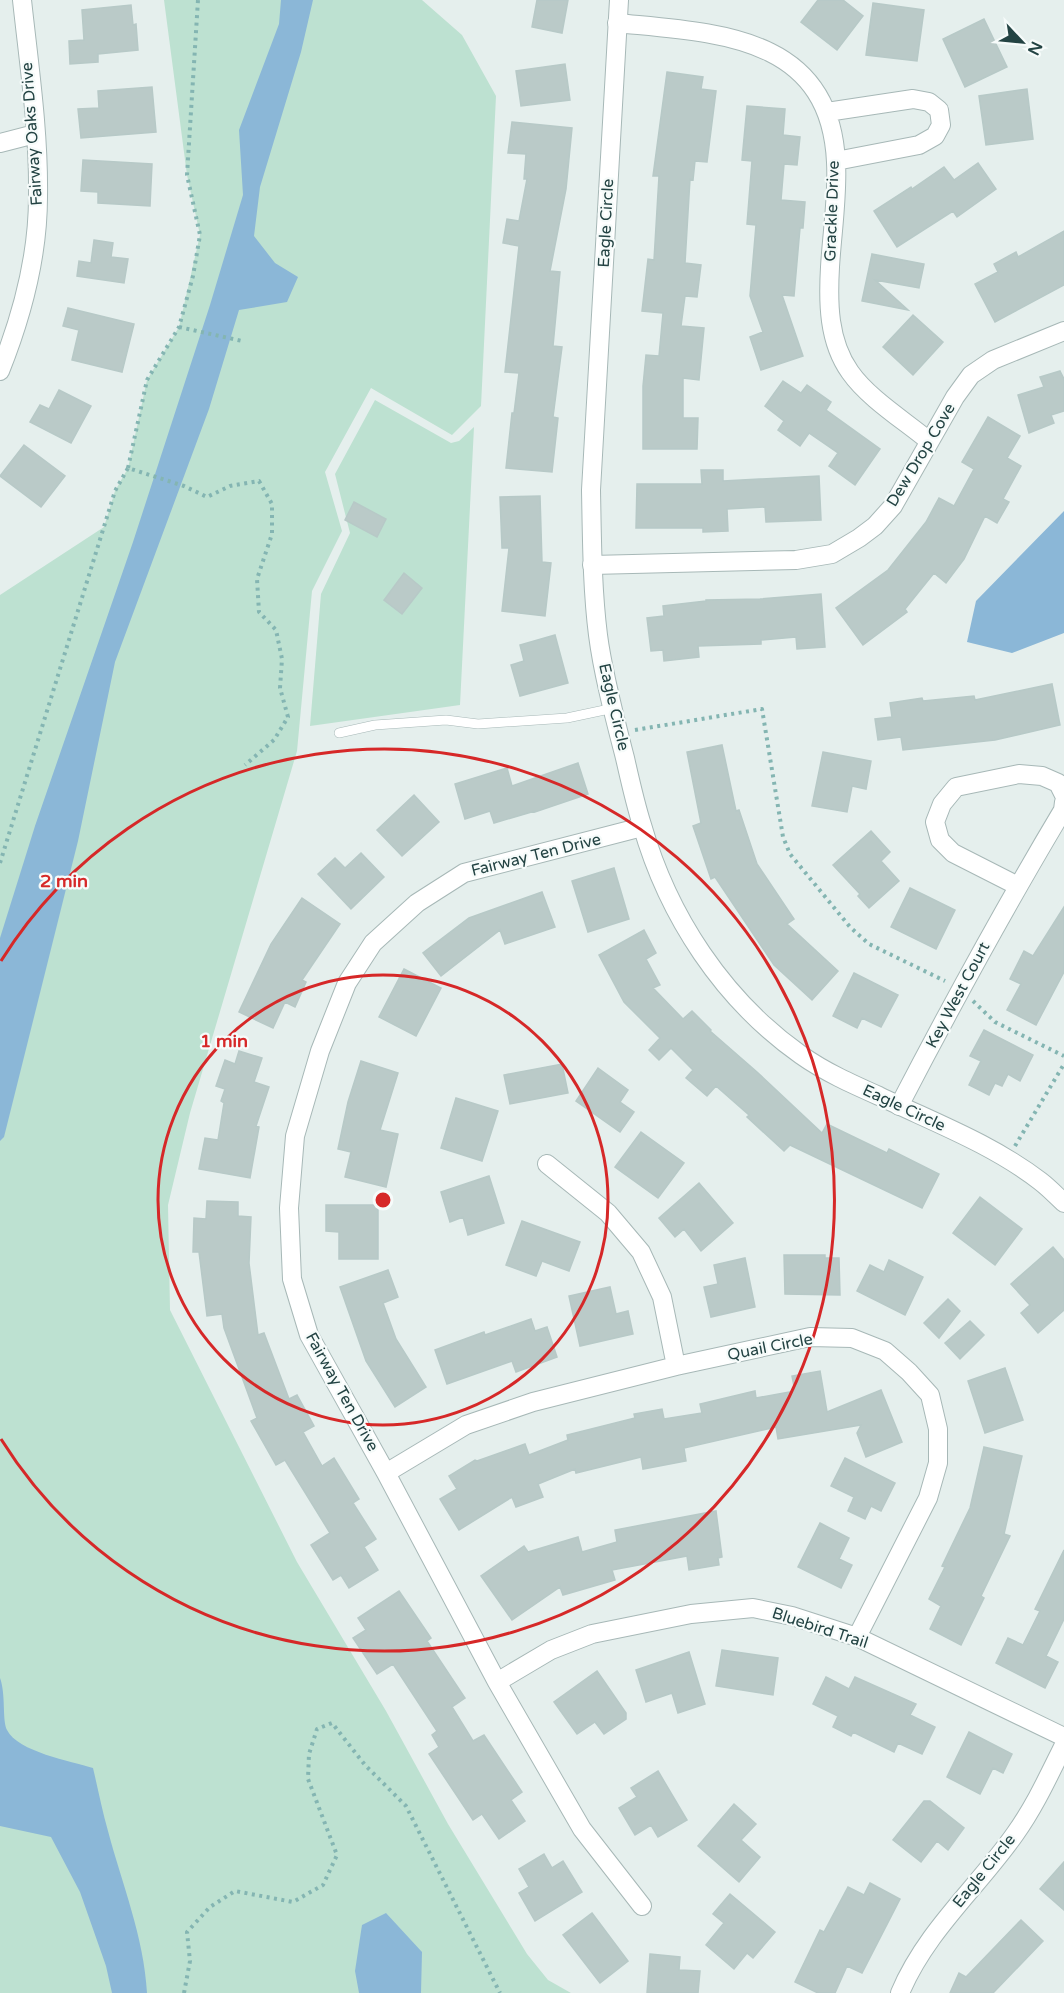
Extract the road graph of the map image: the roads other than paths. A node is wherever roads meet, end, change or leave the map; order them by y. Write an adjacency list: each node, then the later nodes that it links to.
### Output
1 (22, 0): 5 (street, Fairway Oaks Drive)
2 (619, 0): 3 (street, Eagle Circle)
3 (617, 23): 4 (street, Grackle Drive); 11 (street, Eagle Circle)
4 (827, 112): 7 (street, Grackle Drive); 7 (street)
5 (36, 134): 6 (street); 9 (street, Fairway Oaks Drive)
6 (0, 143)
7 (836, 161): 10 (street, Grackle Drive)
8 (1064, 330): 10 (street, Dew Drop Cove)
9 (0, 371)
10 (929, 441): 11 (street, Dew Drop Cove)
11 (592, 565): 12 (street, Eagle Circle)
12 (614, 708): 13 (lane); 16 (street, Eagle Circle)
13 (339, 733)
14 (1064, 795): 17 (street)
15 (1064, 802): 17 (street, Key West Court)
16 (642, 827): 18 (street, Eagle Circle); 22 (street, Fairway Ten Drive)
17 (1018, 886): 18 (street, Key West Court)
18 (899, 1106): 20 (street, Eagle Circle)
19 (547, 1164): 21 (street)
20 (1064, 1203)
21 (676, 1366): 22 (street, Quail Circle); 23 (street, Quail Circle)
22 (386, 1473): 24 (street, Fairway Ten Drive)
23 (857, 1637): 24 (street, Bluebird Trail); 25 (street, Bluebird Trail)
24 (497, 1682): 27 (street, Fairway Ten Drive)
25 (1064, 1737)
26 (1064, 1745): 28 (street, Eagle Circle)
27 (642, 1906)
28 (900, 1993)

